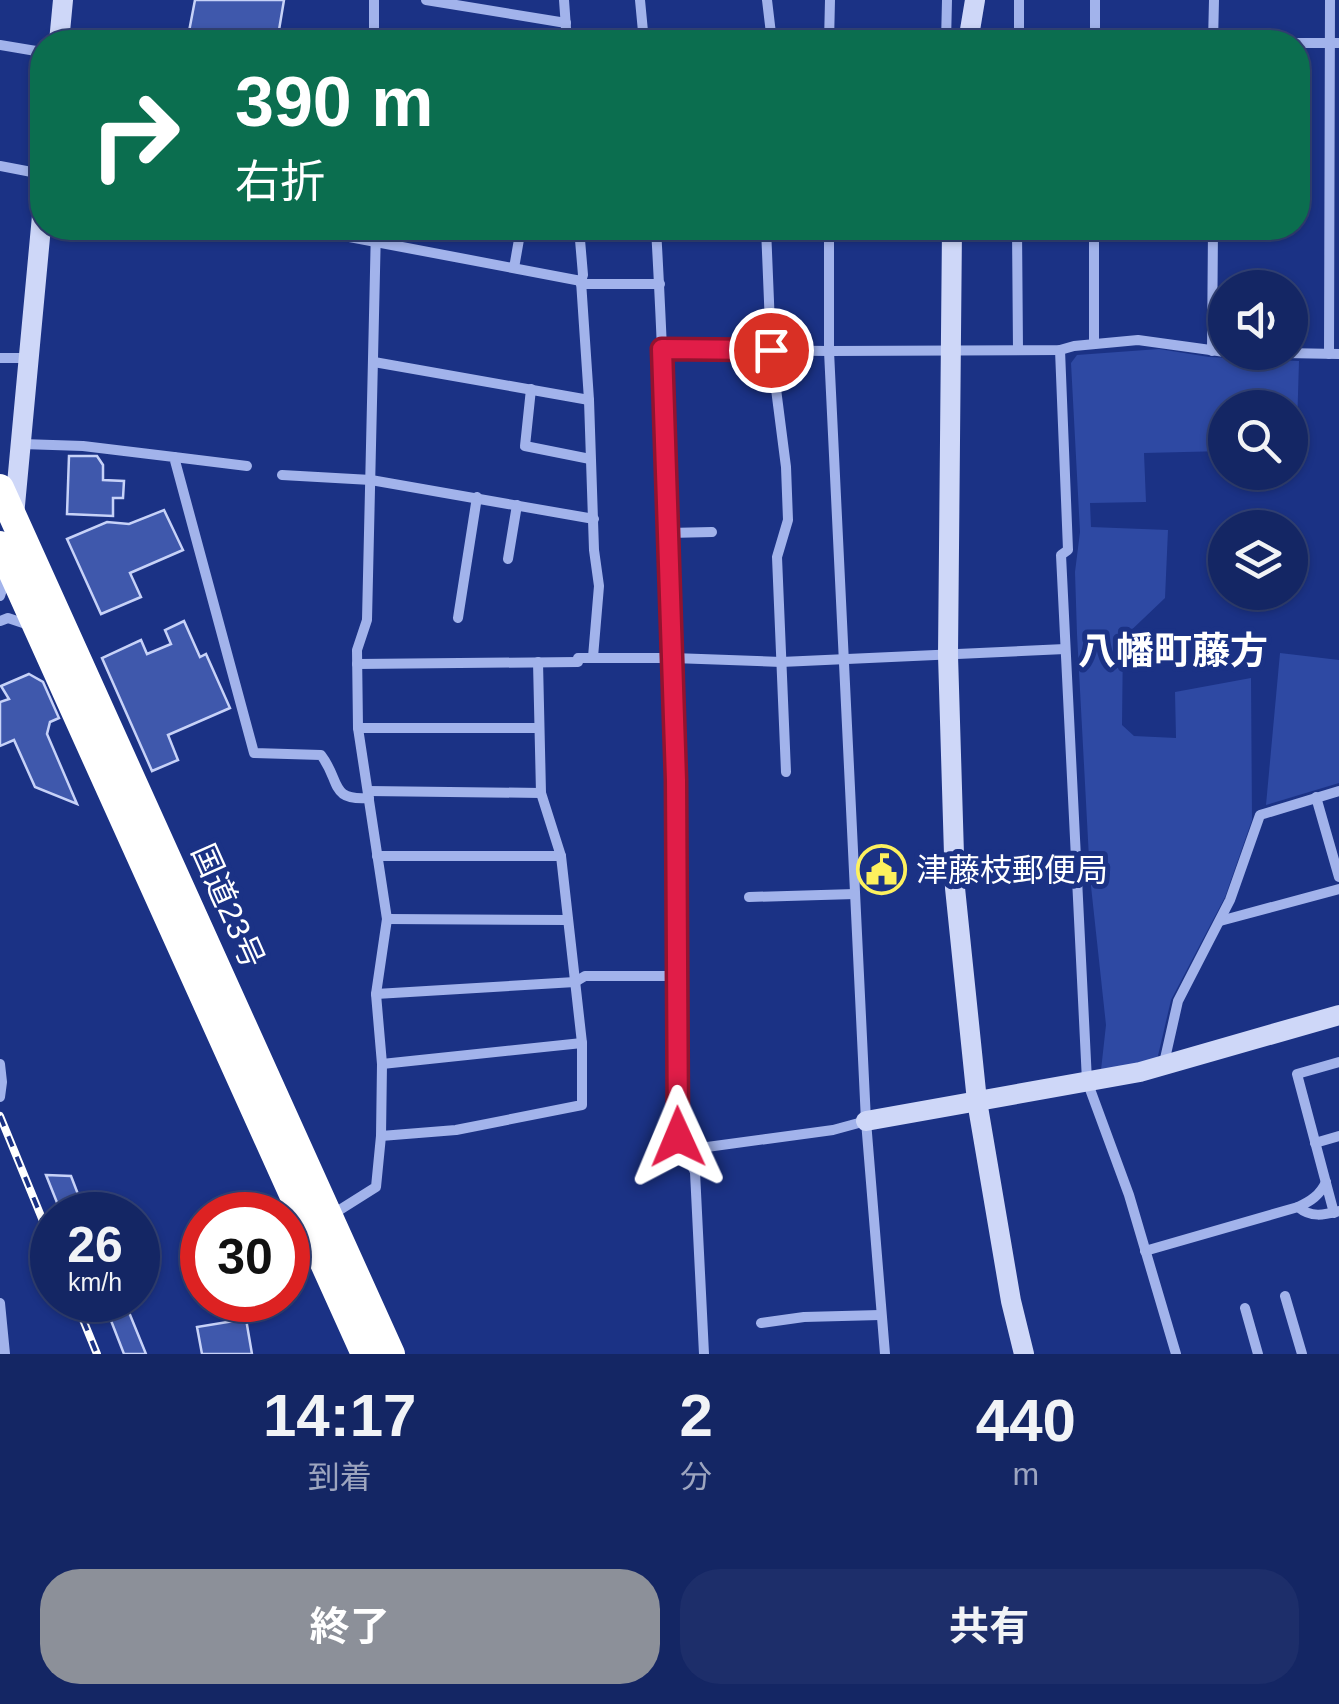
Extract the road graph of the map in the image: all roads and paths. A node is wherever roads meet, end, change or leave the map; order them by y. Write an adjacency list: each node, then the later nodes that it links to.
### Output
1 (62, 0): 16 (street)
2 (374, 0): 17 (street)
3 (426, 0): 14 (street)
4 (564, 0): 15 (street)
5 (640, 0): 19 (street)
6 (767, 0): 20 (street)
7 (830, 0): 21 (street)
8 (947, 0): 22 (street)
9 (975, 0): 23 (street)
10 (1019, 0): 24 (street)
11 (1095, 0): 25 (street)
12 (1214, 0): 26 (street)
13 (1330, 0): 27 (street)
14 (483, 4): 15 (street)
15 (566, 23): 18 (street)
16 (60, 30)
17 (374, 30)
18 (566, 30)
19 (643, 30)
20 (771, 30)
21 (829, 30)
22 (946, 30)
23 (970, 30)
24 (1019, 30)
25 (1095, 30)
26 (1213, 30)
27 (1334, 43): 30 (street)
28 (0, 45): 29 (street)
29 (30, 50)
30 (1334, 140): 59 (street)
31 (0, 166): 32 (street)
32 (30, 172)
33 (40, 240): 61 (street)
34 (362, 240): 45 (street)
35 (377, 240): 45 (street)
36 (519, 240): 46 (street)
37 (581, 240): 48 (street)
38 (657, 240): 49 (street)
39 (766, 240): 53 (street)
40 (829, 240): 56 (street)
41 (952, 240): 57 (street)
42 (1017, 240): 54 (street)
43 (1094, 240): 50 (street)
44 (1212, 240): 47 (street)
45 (377, 243): 46 (street); 62 (street)
46 (514, 268): 48 (street)
47 (1212, 270)
48 (581, 282): 49 (street); 64 (street)
49 (660, 284): 51 (street)
50 (1094, 344): 52 (street); 55 (street)
51 (662, 349): 53 (street); 77 (street)
52 (1208, 349)
53 (771, 350): 56 (street); 90 (street)
54 (1018, 350): 55 (street); 57 (street)
55 (1060, 350): 84 (street)
56 (829, 351): 57 (street); 88 (street)
57 (951, 351): 85 (street)
58 (1308, 353): 59 (street)
59 (1334, 354)
60 (0, 358): 61 (street)
61 (30, 358): 65 (street)
62 (374, 362): 63 (street); 70 (street)
63 (531, 389): 64 (street); 67 (street)
64 (588, 400): 67 (street)
65 (22, 444): 66 (street); 74 (street)
66 (174, 457): 68 (street); 97 (street)
67 (590, 460): 75 (street)
68 (247, 466)
69 (282, 475): 70 (street)
70 (371, 480): 72 (street); 91 (street)
71 (0, 488): 74 (highway, 国道23号)
72 (477, 497): 73 (street); 81 (street)
73 (516, 504): 75 (street); 79 (street)
74 (14, 518): 78 (highway, 国道23号)
75 (594, 519): 86 (street)
76 (712, 532): 77 (street)
77 (669, 533): 87 (street)
78 (6, 550): 80 (street); 83 (highway, 国道23号); 128 (highway, 国道23号)
79 (508, 559)
80 (0, 596)
81 (458, 618)
82 (0, 621): 83 (street)
83 (38, 628): 128 (highway, 国道23号)
84 (1065, 649): 85 (street); 117 (street)
85 (948, 656): 88 (street); 119 (street)
86 (593, 657): 87 (street); 89 (street)
87 (673, 658): 90 (street); 108 (street)
88 (844, 660): 90 (street); 103 (street)
89 (538, 662): 91 (street); 93 (street)
90 (781, 662): 94 (street)
91 (357, 664): 92 (street)
92 (358, 728): 93 (street); 97 (street)
93 (538, 728): 96 (street)
94 (786, 772)
95 (1339, 791): 98 (street)
96 (541, 793): 97 (street); 100 (street)
97 (368, 795): 99 (street)
98 (1316, 798): 101 (street); 107 (street)
99 (377, 856): 100 (street); 105 (street)
100 (560, 856): 106 (street)
101 (1339, 877)
102 (1339, 889): 107 (street)
103 (855, 894): 104 (street); 120 (street)
104 (749, 898)
105 (387, 919): 106 (street); 110 (street)
106 (568, 920): 109 (street)
107 (1220, 921): 116 (street)
108 (678, 976): 109 (street); 124 (street)
109 (576, 982): 110 (street); 112 (street)
110 (376, 994): 115 (street)
111 (1339, 1015): 116 (street)
112 (582, 1043): 115 (street); 121 (street)
113 (1339, 1062): 123 (street)
114 (0, 1064): 118 (street)
115 (382, 1064): 121 (street)
116 (1164, 1064): 117 (street)
117 (1087, 1081): 119 (street); 129 (street)
118 (0, 1096)
119 (977, 1101): 120 (street); 140 (street)
120 (866, 1121): 124 (street); 133 (street)
121 (382, 1136): 128 (street)
122 (1339, 1136): 123 (street)
123 (1315, 1142): 125 (street)
124 (685, 1150): 138 (street)
125 (1326, 1182): 126 (street); 127 (street)
126 (1298, 1207): 127 (street); 129 (street)
127 (1337, 1212)
128 (318, 1222): 136 (highway, 国道23号); 137 (highway, 国道23号)
129 (1146, 1251): 141 (street)
130 (1285, 1296): 143 (street)
131 (0, 1303): 135 (street)
132 (1245, 1308): 142 (street)
133 (880, 1314): 134 (street); 139 (street)
134 (761, 1323)
135 (5, 1354)
136 (365, 1354)
137 (391, 1354)
138 (704, 1354)
139 (885, 1354)
140 (1024, 1354)
141 (1176, 1354)
142 (1258, 1354)
143 (1302, 1354)

